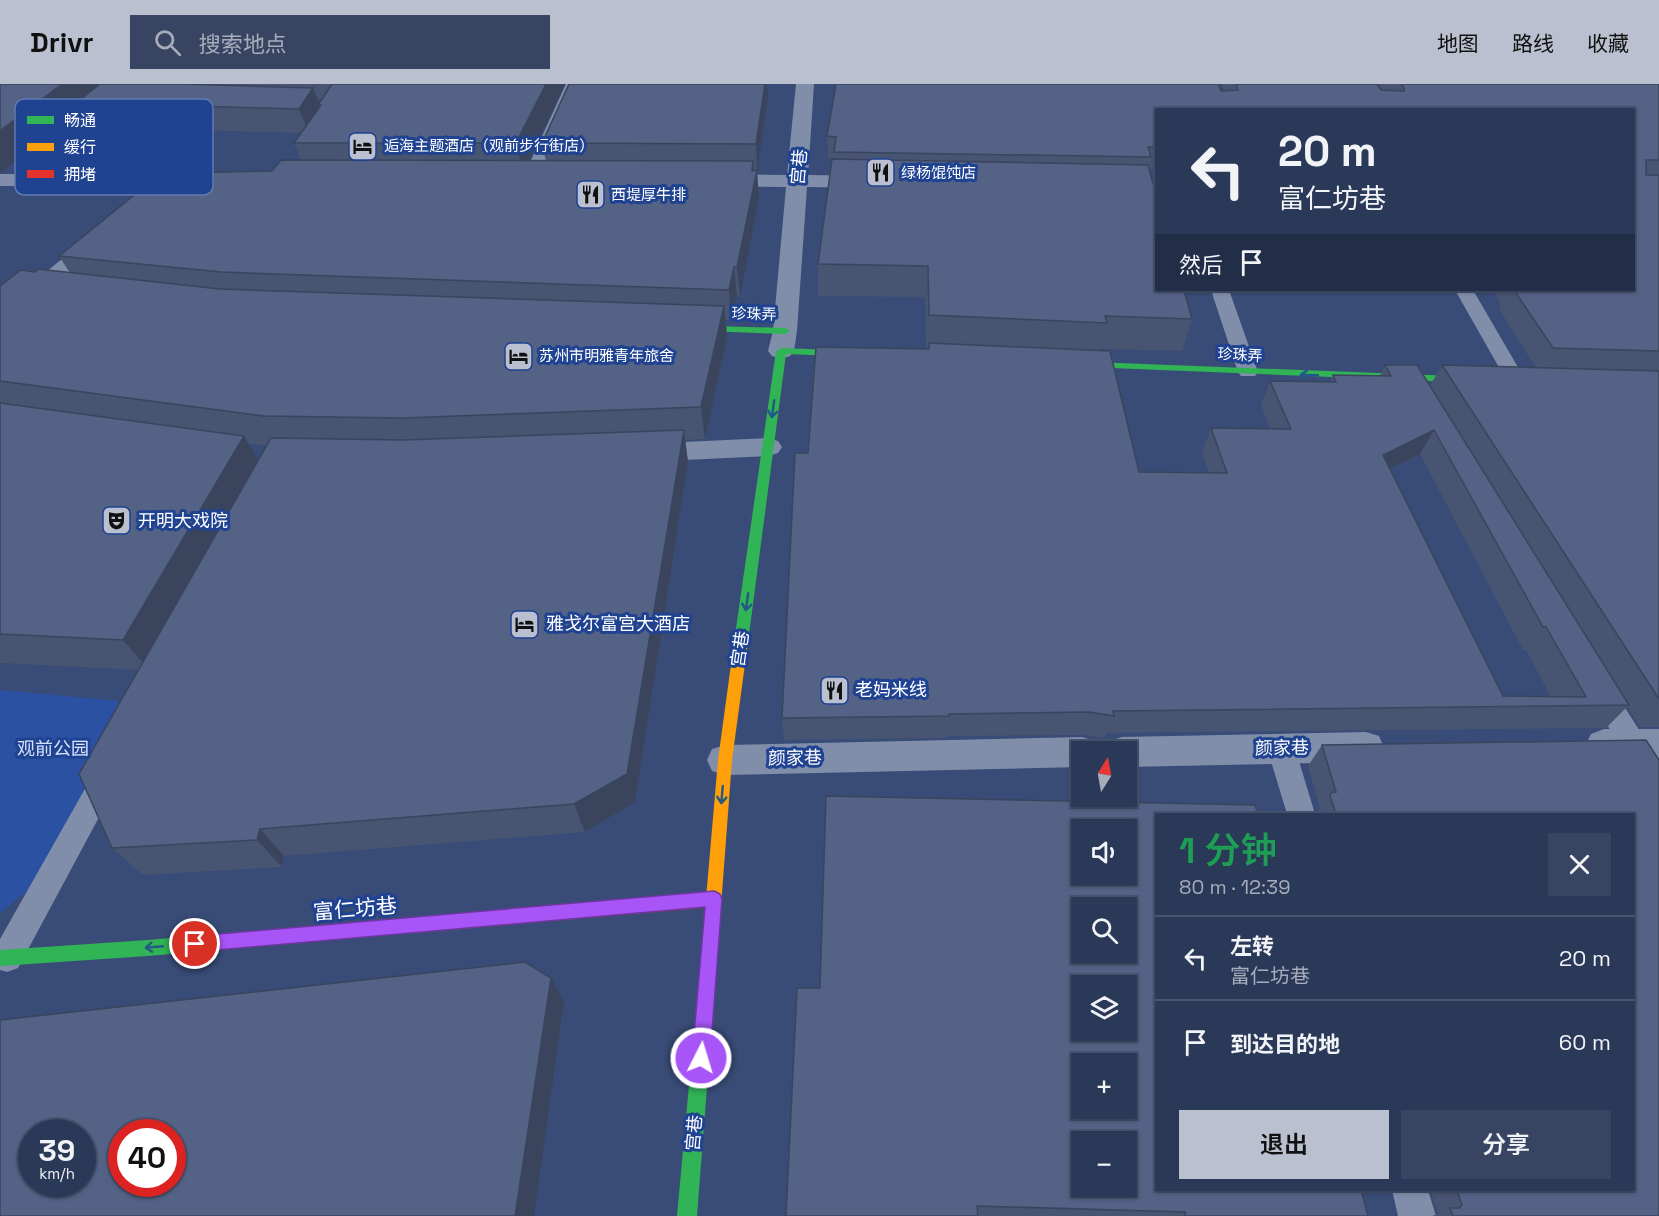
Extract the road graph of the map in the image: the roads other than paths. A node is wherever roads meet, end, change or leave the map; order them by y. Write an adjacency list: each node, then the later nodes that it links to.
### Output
1 (575, 84): 6 (street)
2 (805, 84): 9 (street, 宫巷)
3 (213, 180): 4 (street)
4 (232, 180)
5 (509, 180): 6 (street)
6 (532, 180): 7 (street)
7 (555, 180)
8 (694, 180): 9 (street)
9 (798, 181): 10 (street); 20 (street, 宫巷)
10 (893, 182)
11 (155, 195): 12 (street)
12 (146, 202)
13 (119, 224): 14 (street)
14 (38, 290): 17 (street); 18 (street)
15 (1220, 291): 23 (lane)
16 (1465, 291): 25 (lane)
17 (62, 292)
18 (0, 321)
19 (666, 327): 20 (street, 珍珠弄)
20 (783, 341): 21 (street, 珍珠弄); 27 (street, 宫巷, one-way to 27)
21 (877, 355)
22 (1056, 364): 23 (street, 珍珠弄)
23 (1248, 372): 24 (street, 珍珠弄, one-way to 23)
24 (1410, 378): 25 (street, 珍珠弄); 26 (lane)
25 (1510, 381)
26 (1422, 398)
27 (768, 447): 28 (street); 37 (street, 宫巷, one-way to 37)
28 (613, 454)
29 (1590, 673): 36 (lane)
30 (1574, 745): 36 (street)
31 (1399, 747): 32 (street, 颜家巷)
32 (1281, 748): 35 (street, 颜家巷); 38 (lane)
33 (121, 750): 40 (lane)
34 (1071, 752): 37 (street, 颜家巷)
35 (1137, 752)
36 (1648, 754)
37 (725, 760): 39 (street, 宫巷, one-way to 39)
38 (1300, 813)
39 (714, 899): 40 (street, 富仁坊巷, one-way to 40); 42 (street, 宫巷)
40 (4, 957)
41 (1410, 1191): 43 (lane)
42 (687, 1216)
43 (1417, 1216)

